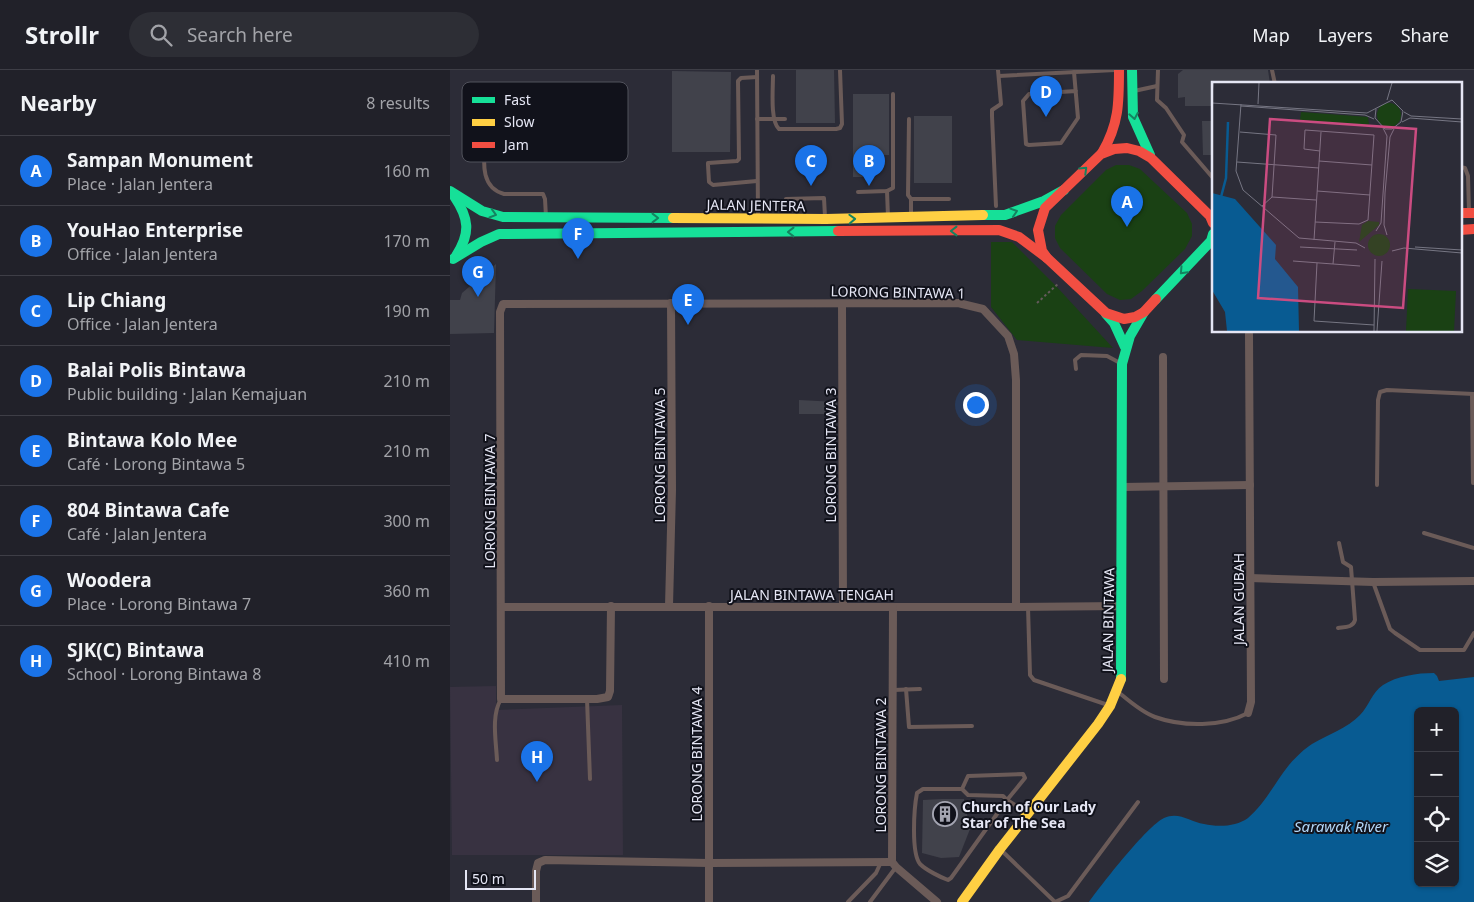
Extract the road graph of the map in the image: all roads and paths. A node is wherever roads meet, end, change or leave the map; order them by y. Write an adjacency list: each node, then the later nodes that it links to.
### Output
1 (757, 70): 11 (lane)
2 (840, 70): 17 (lane)
3 (998, 70): 10 (lane)
4 (1115, 70): 8 (lane)
5 (1118, 70): 20 (street)
6 (1132, 70): 14 (street)
7 (1158, 70): 12 (lane)
8 (1074, 72): 10 (lane); 13 (lane)
9 (773, 76): 17 (lane)
10 (998, 76): 33 (lane)
11 (757, 78): 16 (lane); 25 (lane)
12 (1157, 86): 14 (lane); 24 (lane)
13 (1076, 91): 13 (lane)
14 (1131, 92): 21 (street, one-way to 21)
15 (893, 94): 29 (lane)
16 (757, 119): 17 (lane); 25 (lane)
17 (774, 119): 18 (lane)
18 (785, 119)
19 (909, 119): 31 (lane)
20 (1101, 154): 21 (street); 26 (street, one-way to 20)
21 (1151, 158): 34 (street)
22 (484, 162): 37 (lane)
23 (1462, 167): 36 (lane)
24 (1212, 177)
25 (757, 181): 40 (lane)
26 (1064, 190): 39 (street, JALAN JENTERA, one-way to 26); 46 (street)
27 (450, 191): 37 (street, JALAN JENTERA, one-way to 37); 47 (street)
28 (858, 192): 29 (lane)
29 (887, 192): 38 (lane)
30 (786, 199): 41 (lane)
31 (911, 199): 32 (lane); 39 (lane)
32 (949, 199)
33 (996, 206)
34 (1199, 206): 35 (street); 42 (street)
35 (1212, 212)
36 (1468, 213)
37 (546, 217): 40 (street, JALAN JENTERA, one-way to 40)
38 (888, 217): 39 (street, JALAN JENTERA); 41 (street, JALAN JENTERA, one-way to 38)
39 (911, 217)
40 (758, 219): 41 (street, JALAN JENTERA)
41 (826, 219)
42 (1212, 221)
43 (1212, 238): 45 (street)
44 (1212, 245): 45 (street)
45 (1201, 251): 53 (street, JALAN BINTAWA, one-way to 53)
46 (1047, 258): 47 (street, JALAN JENTERA, one-way to 47); 48 (street, JALAN JENTERA)
47 (452, 261)
48 (1066, 276): 50 (path); 54 (street, JALAN JENTERA)
49 (671, 303): 51 (street, LORONG BINTAWA 1); 52 (street, LORONG BINTAWA 1); 75 (street, LORONG BINTAWA 5)
50 (1038, 303)
51 (502, 304): 73 (street, LORONG BINTAWA 7)
52 (842, 304): 78 (street, LORONG BINTAWA 3); 80 (street, LORONG BINTAWA 1)
53 (1144, 312): 54 (street); 56 (street, JALAN BINTAWA)
54 (1106, 313): 56 (street, JALAN JENTERA)
55 (1249, 334): 62 (street, JALAN GUBAH)
56 (1125, 348): 58 (street, JALAN BINTAWA)
57 (1163, 357): 65 (street)
58 (1122, 364): 59 (lane); 64 (street, JALAN BINTAWA)
59 (1076, 369)
60 (1473, 394): 61 (lane); 63 (lane)
61 (1473, 483)
62 (1250, 485): 65 (street); 69 (street, JALAN GUBAH)
63 (1377, 485)
64 (1122, 486): 65 (street); 77 (street, JALAN BINTAWA)
65 (1164, 487): 84 (street)
66 (1424, 533): 68 (lane)
67 (1339, 543): 70 (lane)
68 (1474, 548)
69 (1250, 578): 70 (street); 92 (street, JALAN GUBAH)
70 (1351, 581): 72 (street); 82 (lane)
71 (1474, 581): 72 (street)
72 (1373, 582): 83 (lane)
73 (501, 606): 74 (street, JALAN BINTAWA TENGAH); 89 (street, LORONG BINTAWA 7)
74 (610, 606): 75 (street, JALAN BINTAWA TENGAH); 90 (street)
75 (669, 606): 76 (street, JALAN BINTAWA TENGAH)
76 (709, 606): 78 (street, JALAN BINTAWA TENGAH); 102 (street, LORONG BINTAWA 4)
77 (1122, 606): 81 (street, JALAN BINTAWA TENGAH); 88 (street, JALAN BINTAWA)
78 (843, 607): 79 (street, JALAN BINTAWA TENGAH)
79 (893, 607): 80 (street, JALAN BINTAWA TENGAH); 87 (street, LORONG BINTAWA 2)
80 (1016, 607): 81 (street, JALAN BINTAWA TENGAH)
81 (1028, 607): 91 (lane)
82 (1338, 628)
83 (1474, 633)
84 (1164, 679)
85 (906, 689): 86 (lane); 87 (lane); 93 (lane)
86 (920, 689)
87 (893, 690): 103 (street, LORONG BINTAWA 2)
88 (1117, 690): 91 (street, JALAN BINTAWA); 92 (lane)
89 (501, 699): 90 (street); 94 (lane)
90 (586, 699): 95 (lane)
91 (1110, 706): 99 (street, JALAN BINTAWA)
92 (1248, 713)
93 (972, 726)
94 (496, 760)
95 (590, 779)
96 (962, 789): 97 (lane); 97 (lane); 97 (lane)
97 (1008, 800): 99 (lane)
98 (1138, 802): 110 (lane)
99 (1028, 813): 100 (street, JALAN BINTAWA)
100 (1000, 848): 109 (street, JALAN BINTAWA); 110 (lane)
101 (881, 862): 102 (street); 103 (street); 106 (lane)
102 (709, 863): 104 (street); 105 (street, LORONG BINTAWA 4)
103 (894, 864): 107 (lane); 108 (street)
104 (536, 902)
105 (709, 902)
106 (848, 902)
107 (870, 902)
108 (937, 902)
109 (962, 902)
110 (1055, 902)

